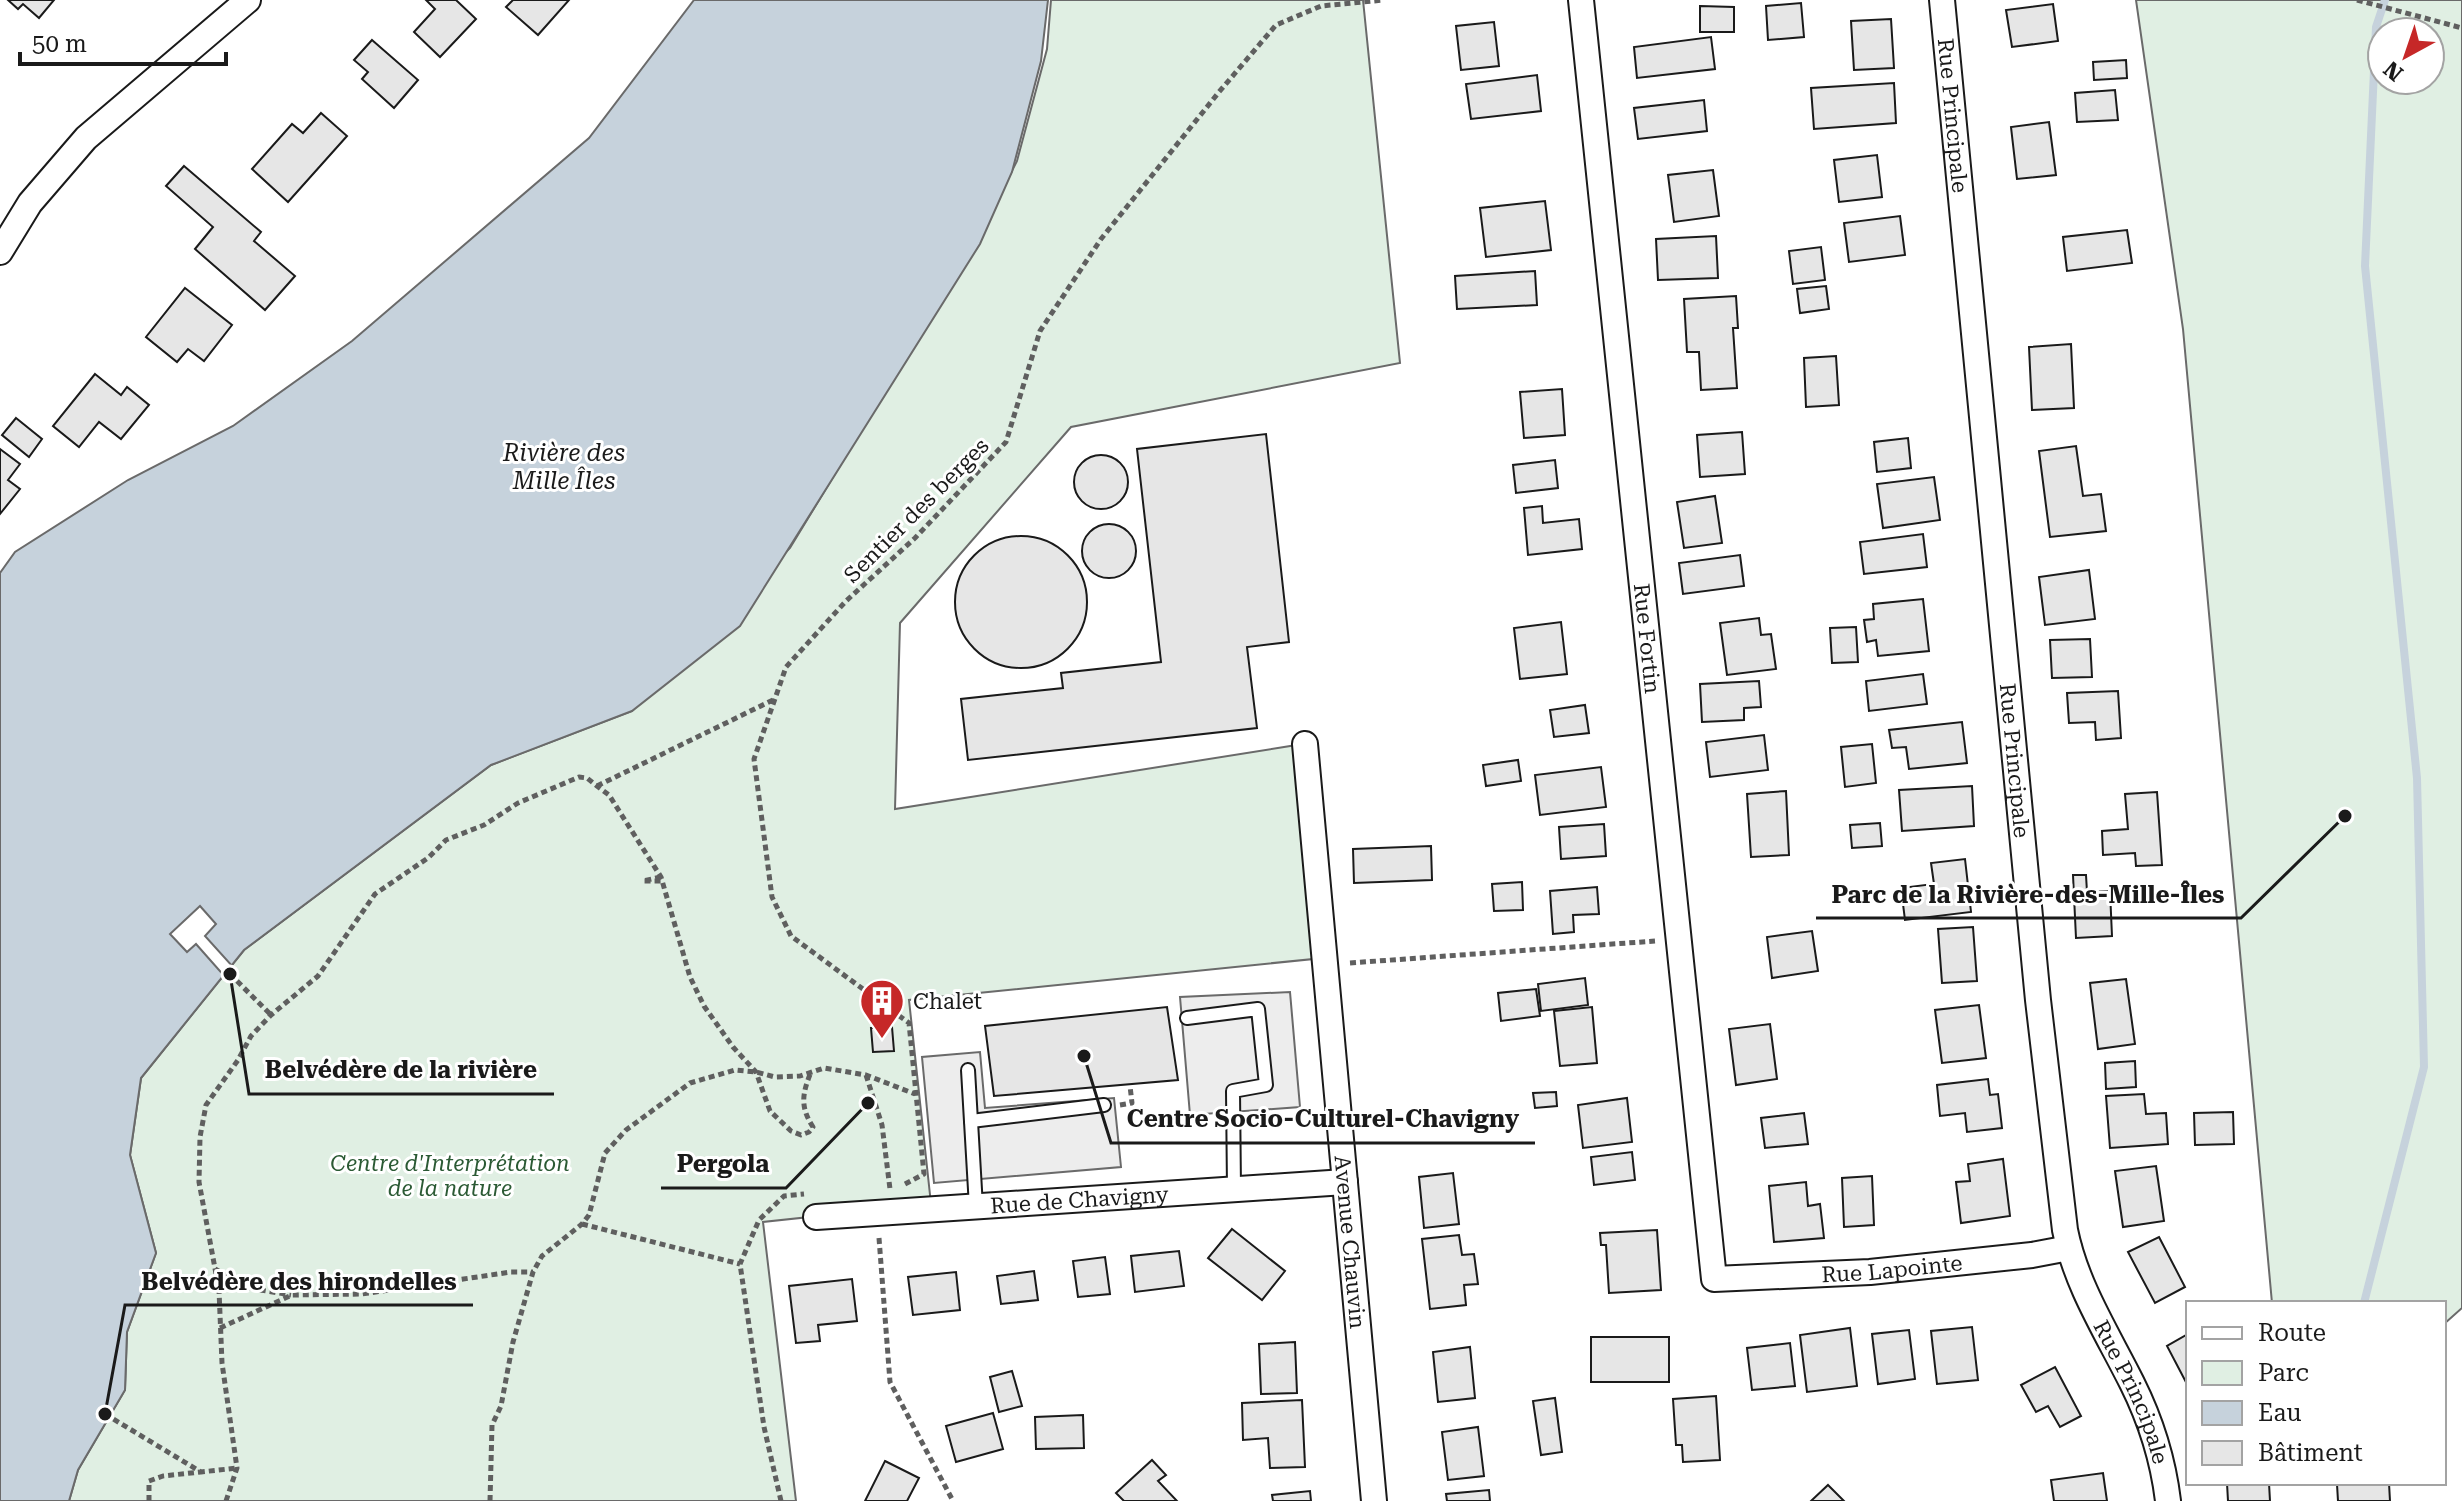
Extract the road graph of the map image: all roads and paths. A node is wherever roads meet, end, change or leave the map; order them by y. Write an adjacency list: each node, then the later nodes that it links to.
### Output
1 (248, 0): 7 (street)
2 (1384, 0): 8 (path, Sentier des berges)
3 (1581, 0): 11 (street, Rue Fortin)
4 (1942, 0): 32 (street, Rue Principale)
5 (2357, 0): 6 (path)
6 (2462, 28)
7 (0, 252)
8 (775, 699): 10 (path); 21 (path, Sentier des berges)
9 (1305, 744): 12 (street, Avenue Chauvin)
10 (597, 786): 14 (path); 17 (path)
11 (1679, 939): 12 (path); 36 (street, Rue Fortin)
12 (1325, 965): 24 (street, Avenue Chauvin)
13 (230, 974): 14 (path)
14 (271, 1015): 34 (path)
15 (1187, 1018): 27 (lane)
16 (968, 1070): 23 (lane)
17 (756, 1072): 18 (path); 18 (path); 31 (path)
18 (811, 1072): 19 (path)
19 (866, 1075): 21 (path); 25 (path)
20 (1130, 1086): 22 (path)
21 (916, 1095): 25 (path)
22 (1108, 1106): 23 (lane)
23 (971, 1121): 29 (lane)
24 (1345, 1182): 27 (street, Rue de Chavigny); 47 (street, Avenue Chauvin)
25 (890, 1186): 26 (path); 30 (path)
26 (874, 1188)
27 (1234, 1189): 29 (street, Rue de Chavigny)
28 (815, 1205): 30 (street, Rue de Chavigny); 33 (path)
29 (976, 1207): 30 (street, Rue de Chavigny)
30 (884, 1214): 46 (path)
31 (582, 1224): 33 (path); 35 (path)
32 (2069, 1248): 36 (street, Rue Lapointe); 48 (street, Rue Principale)
33 (740, 1264): 45 (path)
34 (215, 1269): 37 (path); 38 (path)
35 (533, 1272): 37 (path); 44 (path)
36 (1714, 1279)
37 (292, 1295): 38 (path)
38 (220, 1328): 40 (path)
39 (105, 1414): 41 (path)
40 (237, 1468): 41 (path); 43 (path)
41 (201, 1472): 42 (path)
42 (149, 1501)
43 (226, 1501)
44 (490, 1501)
45 (781, 1501)
46 (953, 1501)
47 (1374, 1501)
48 (2168, 1501)

